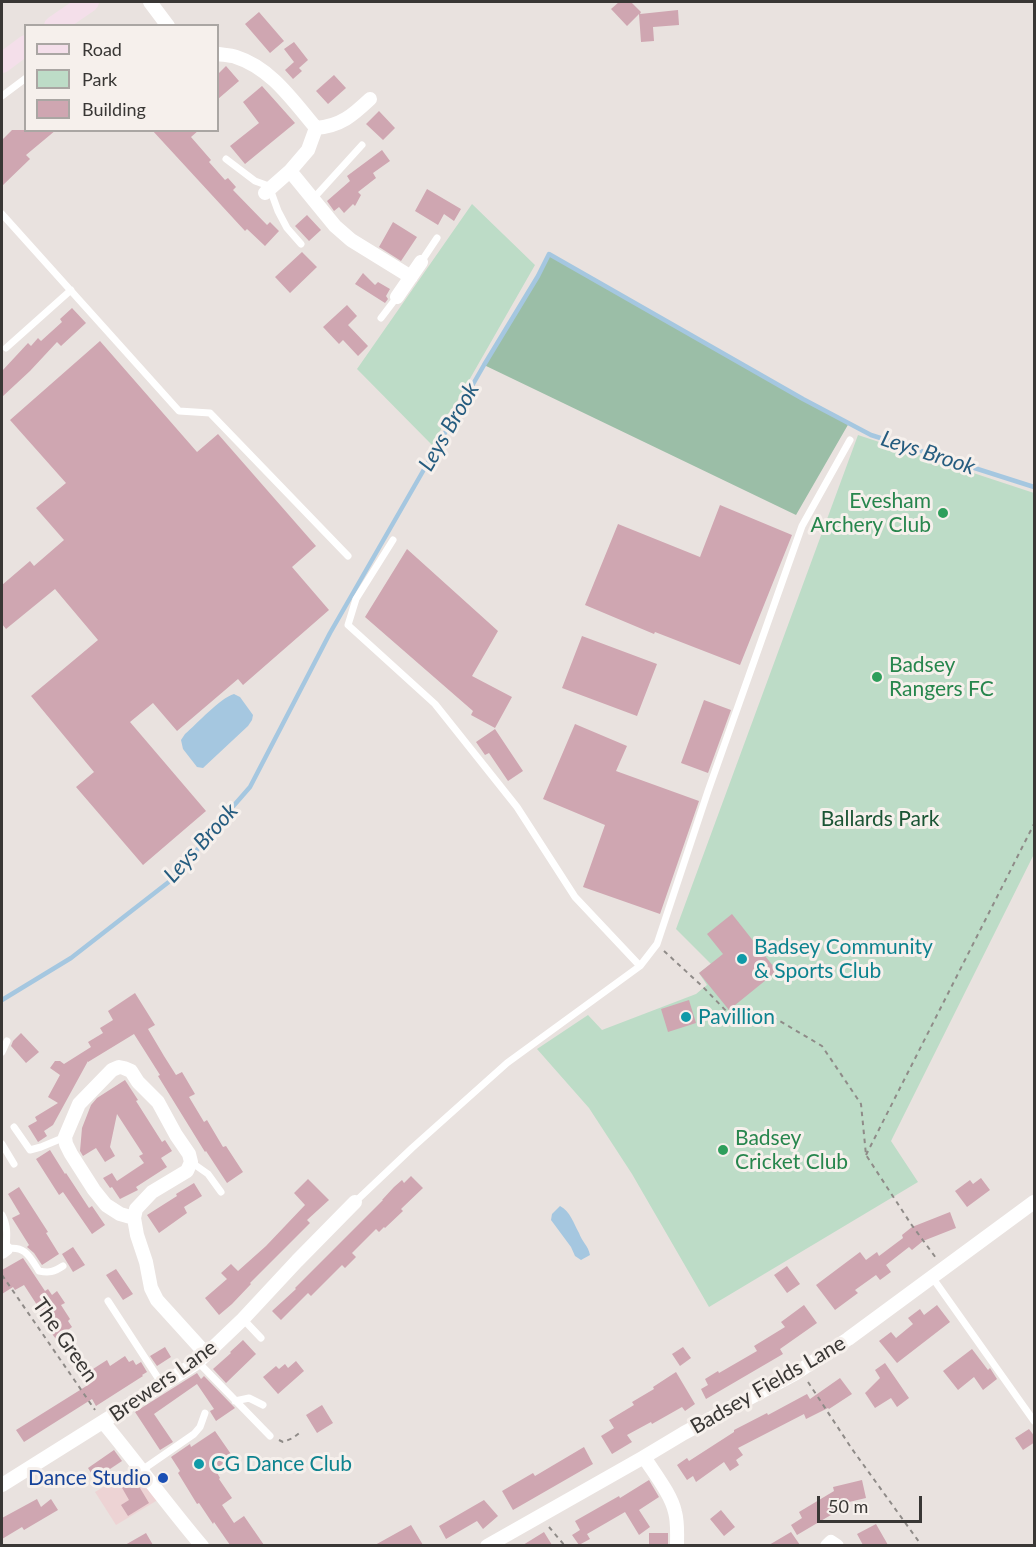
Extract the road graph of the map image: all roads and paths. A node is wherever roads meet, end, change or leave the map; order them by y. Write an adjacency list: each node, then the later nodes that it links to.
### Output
1 (89, 2): 3 (main road)
2 (150, 2): 4 (street)
3 (57, 24)
4 (166, 24)
5 (24, 46): 7 (main road)
6 (219, 54): 11 (street)
7 (2, 63)
8 (24, 80): 9 (lane)
9 (2, 96)
10 (370, 99): 11 (street)
11 (316, 128): 14 (street)
12 (362, 145): 16 (lane)
13 (226, 159): 15 (lane)
14 (290, 171): 15 (street); 16 (street)
15 (267, 191): 19 (lane)
16 (312, 200): 21 (street)
17 (2, 214): 22 (lane)
18 (437, 238): 20 (lane)
19 (301, 244)
20 (421, 262): 21 (street)
21 (411, 277): 23 (street)
22 (71, 290): 25 (lane); 28 (lane)
23 (397, 297): 24 (lane)
24 (381, 318)
25 (6, 348)
26 (850, 440): 30 (lane)
27 (393, 540): 31 (lane)
28 (348, 556)
29 (1035, 824): 37 (path)
30 (657, 944): 31 (lane); 37 (path)
31 (640, 966): 41 (lane)
32 (8, 1041): 33 (lane)
33 (2, 1052)
34 (14, 1127): 35 (lane)
35 (65, 1137): 38 (street); 44 (street)
36 (2, 1144): 39 (lane)
37 (866, 1155): 47 (path)
38 (191, 1162): 40 (lane); 44 (street)
39 (14, 1164)
40 (221, 1192)
41 (355, 1202): 51 (street, Brewers Lane)
42 (1035, 1202): 47 (street, Badsey Fields Lane)
43 (2, 1215): 45 (lane)
44 (134, 1218): 53 (street)
45 (4, 1250): 46 (lane)
46 (63, 1266)
47 (944, 1268): 49 (street, Badsey Fields Lane)
48 (2, 1275): 60 (path, The Green)
49 (932, 1277): 54 (street, Badsey Fields Lane); 59 (lane)
50 (108, 1301): 55 (lane)
51 (243, 1319): 52 (lane); 53 (street, Brewers Lane)
52 (261, 1338)
53 (202, 1358): 55 (street, Brewers Lane); 56 (lane)
54 (800, 1370): 63 (street, Badsey Fields Lane); 73 (path)
55 (162, 1385): 60 (street, Brewers Lane)
56 (235, 1401): 57 (lane); 62 (lane)
57 (263, 1405)
58 (205, 1413): 64 (lane)
59 (1035, 1421)
60 (104, 1422): 64 (street); 65 (street, Brewers Lane)
61 (302, 1431): 62 (path)
62 (270, 1436)
63 (644, 1457): 66 (street, Badsey Fields Lane); 70 (street)
64 (142, 1470): 67 (street)
65 (3, 1482)
66 (540, 1515): 68 (street, Badsey Fields Lane); 69 (path)
67 (202, 1545)
68 (487, 1545)
69 (565, 1545)
70 (677, 1545)
71 (827, 1545): 72 (street)
72 (837, 1545)
73 (922, 1545)

